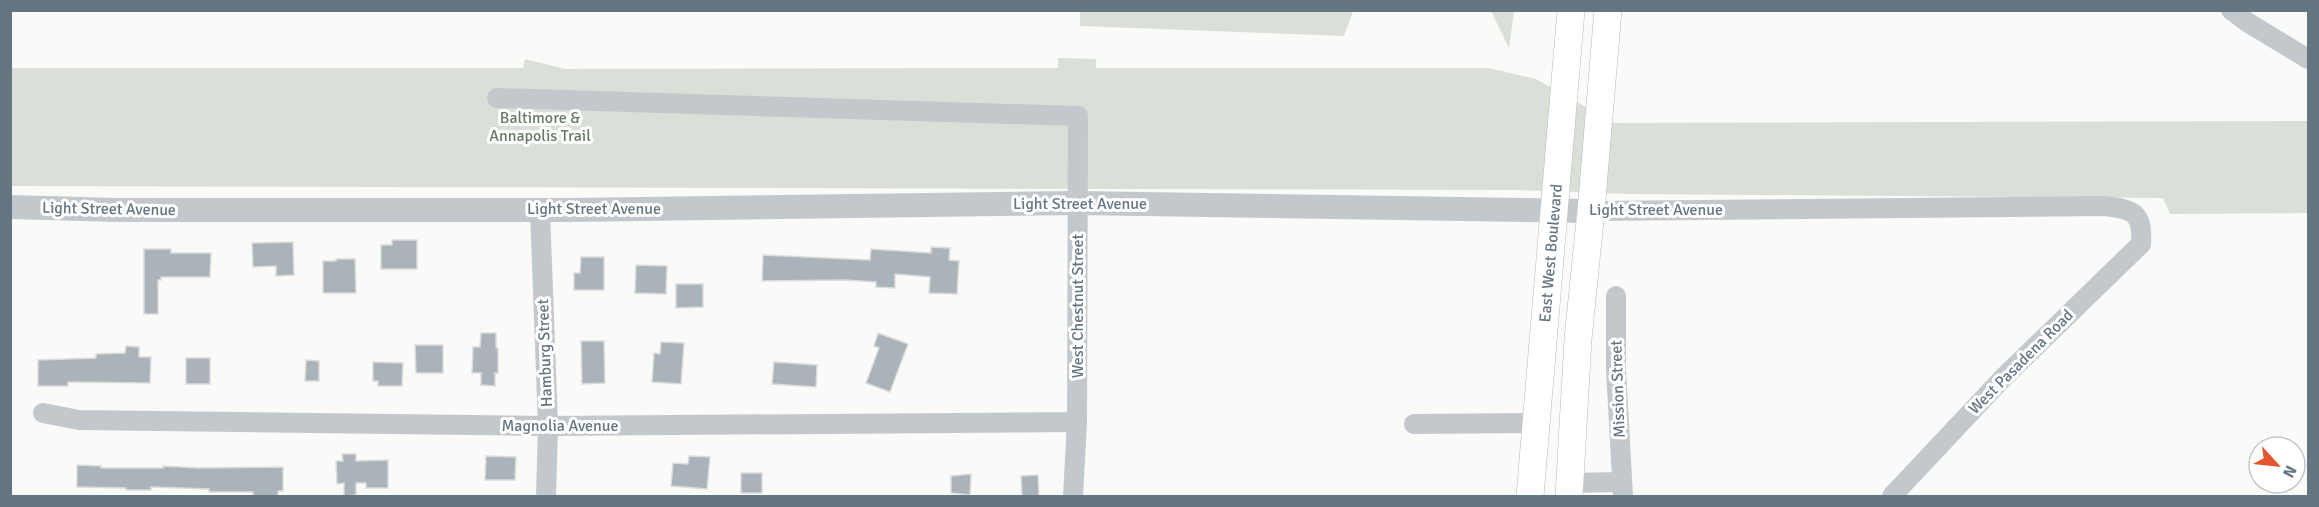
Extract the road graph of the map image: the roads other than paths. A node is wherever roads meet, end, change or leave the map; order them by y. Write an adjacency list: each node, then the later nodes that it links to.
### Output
1 (1571, 10): 9 (main road, East West Boulevard)
2 (1608, 10): 10 (main road, East West Boulevard)
3 (2231, 10): 4 (street)
4 (2308, 59)
5 (497, 98): 6 (street, West Chestnut Street)
6 (1078, 203): 8 (street, Light Street Avenue); 9 (street, Light Street Avenue); 14 (street, West Chestnut Street)
7 (10, 207): 8 (street, Light Street Avenue)
8 (540, 210): 17 (street, Hamburg Street)
9 (1553, 210): 10 (street, Light Street Avenue); 15 (main road, East West Boulevard)
10 (1591, 211): 11 (street, Light Street Avenue); 19 (main road, East West Boulevard)
11 (2142, 226): 23 (street, West Pasadena Road)
12 (1616, 296): 18 (street, Mission Street)
13 (43, 413): 17 (street, Magnolia Avenue)
14 (1077, 422): 17 (street, Magnolia Avenue); 21 (street, West Chestnut Street)
15 (1538, 423): 16 (street); 22 (main road, East West Boulevard)
16 (1414, 424)
17 (548, 426): 20 (street, Hamburg Street)
18 (1622, 489): 19 (street, Mission Street)
19 (1570, 490)
20 (546, 496)
21 (1073, 496)
22 (1530, 496)
23 (1892, 496)

